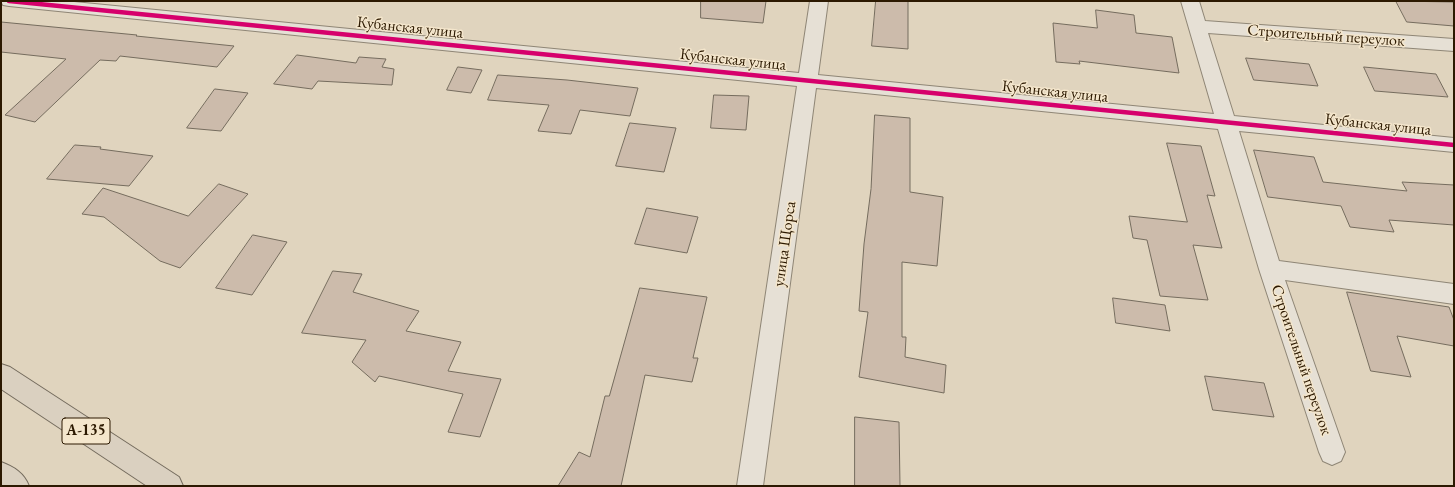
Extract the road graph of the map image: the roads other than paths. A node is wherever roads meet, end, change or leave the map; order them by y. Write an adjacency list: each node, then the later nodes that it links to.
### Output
1 (9, 1): 6 (street, Кубанская улица)
2 (819, 1): 6 (street, улица Щорса)
3 (1190, 1): 4 (street, Строительный переулок)
4 (1198, 26): 5 (street, Строительный переулок); 7 (street, Строительный переулок)
5 (1454, 45)
6 (809, 80): 7 (street, Кубанская улица); 16 (street, улица Щорса)
7 (1227, 123): 8 (street, Кубанская улица); 9 (street, Строительный переулок)
8 (1454, 145)
9 (1270, 269): 10 (street, Строительный переулок); 12 (street, Строительный переулок)
10 (1454, 294)
11 (1, 375): 15 (highway, А-135)
12 (1332, 452)
13 (1, 475): 14 (highway)
14 (16, 486)
15 (170, 486)
16 (750, 486)

